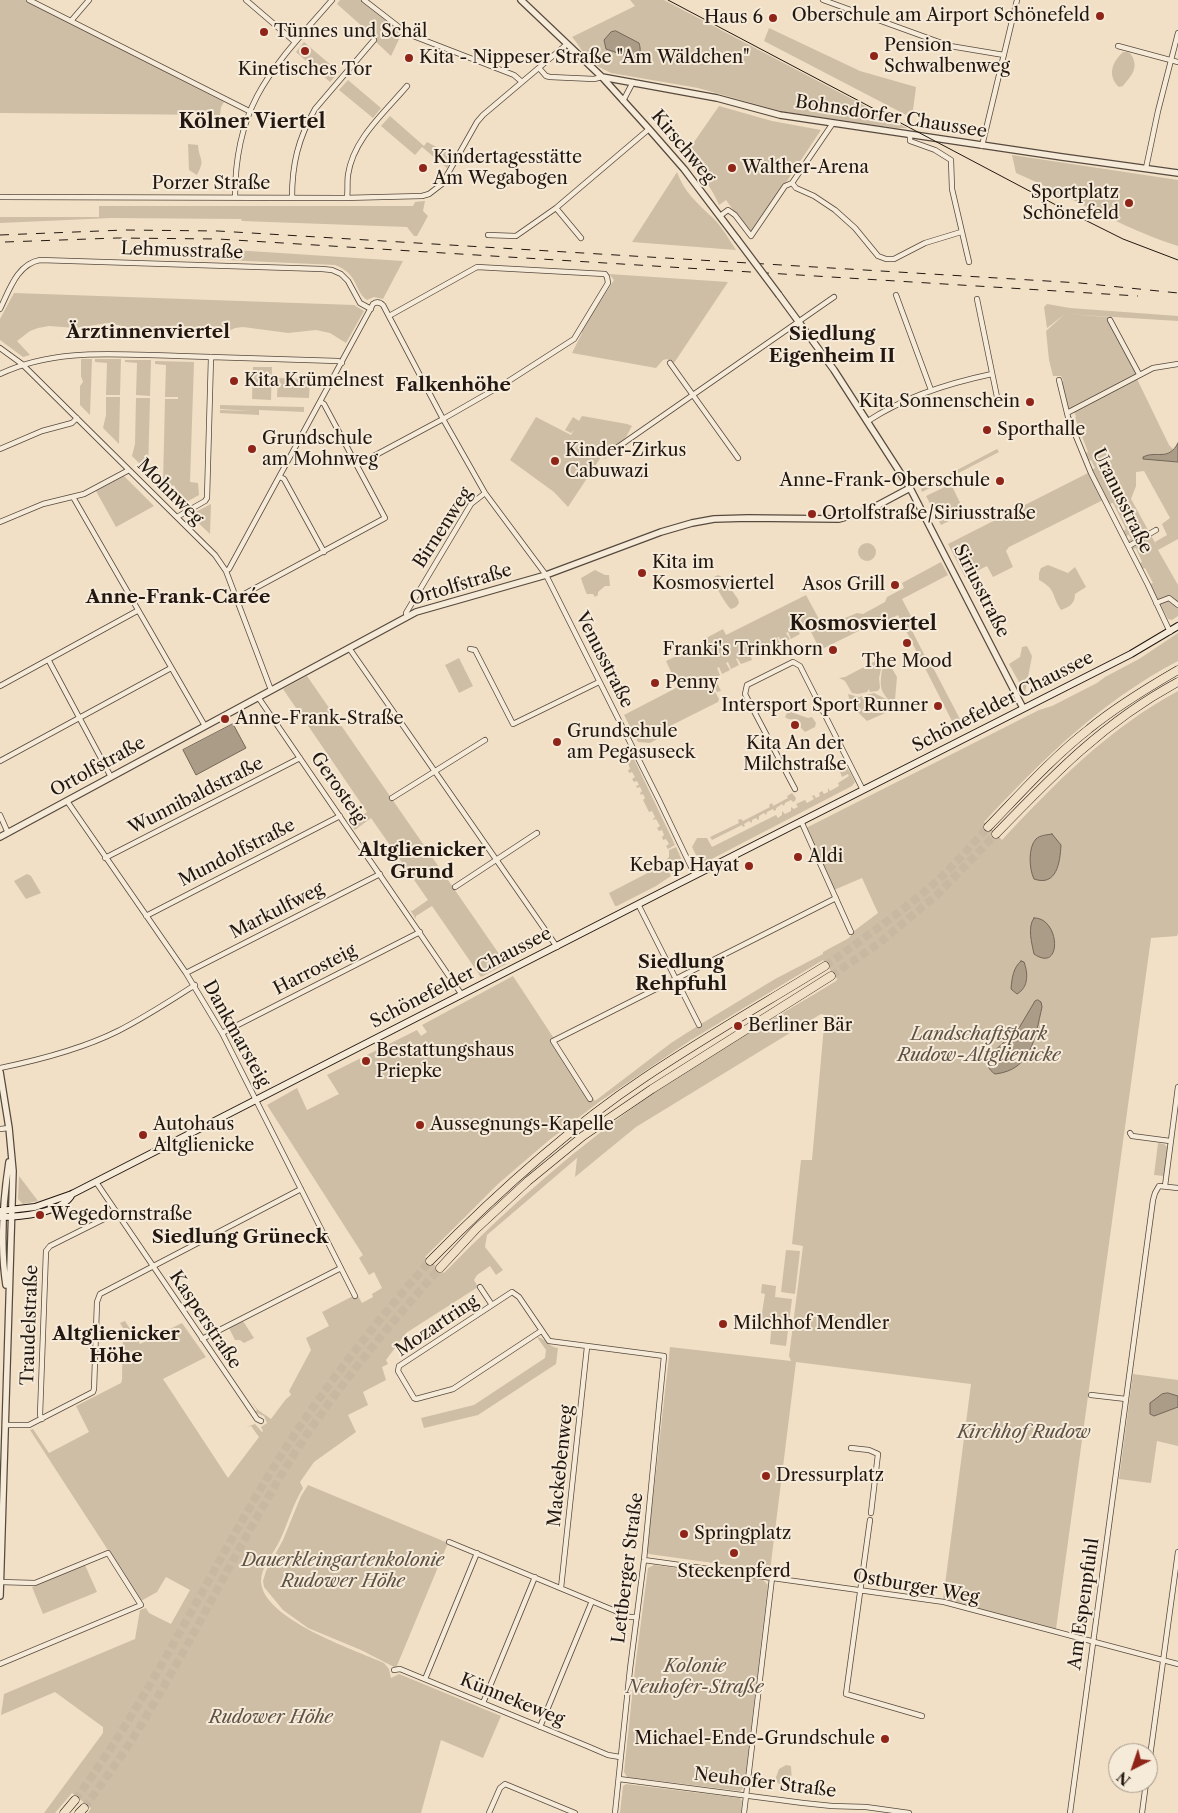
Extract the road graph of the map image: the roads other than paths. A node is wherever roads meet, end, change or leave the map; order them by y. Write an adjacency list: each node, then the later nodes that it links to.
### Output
1 (29, 0): 9 (street)
2 (89, 0): 9 (street)
3 (246, 0): 12 (street)
4 (332, 0): 12 (street)
5 (364, 0): 20 (street)
6 (521, 0): 13 (street, Kirschweg)
7 (823, 0): 15 (street)
8 (1017, 0): 15 (street)
9 (71, 21): 24 (street)
10 (1178, 33): 16 (street)
11 (374, 40): 34 (street)
12 (296, 42): 24 (street)
13 (567, 44): 18 (street); 19 (street, Kirschweg)
14 (1118, 46): 16 (street)
15 (1004, 55): 28 (street)
16 (1171, 60): 17 (street); 29 (street)
17 (1178, 62)
18 (539, 68): 19 (street); 20 (street)
19 (602, 77): 21 (street, Bohnsdorfer Chaussee); 23 (street, Kirschweg)
20 (522, 82): 35 (street, Porzer Straße)
21 (634, 82): 23 (street); 25 (street, Bohnsdorfer Chaussee)
22 (407, 86): 35 (street)
23 (623, 101): 26 (street, Kirschweg)
24 (249, 111): 33 (street)
25 (833, 123): 27 (street, Bohnsdorfer Chaussee); 31 (street)
26 (649, 129): 36 (street); 37 (street, Kirschweg)
27 (910, 135): 28 (street, Bohnsdorfer Chaussee); 38 (street)
28 (982, 146): 29 (street, Bohnsdorfer Chaussee)
29 (1146, 168): 30 (street, Bohnsdorfer Chaussee)
30 (1178, 173)
31 (792, 183): 37 (street); 38 (street)
32 (0, 197): 33 (street, Porzer Straße)
33 (234, 197): 34 (street, Porzer Straße)
34 (292, 198): 35 (street, Porzer Straße)
35 (347, 198)
36 (556, 208): 39 (street); 40 (street)
37 (720, 216): 49 (street, Kirschweg, bridge)
38 (961, 232): 41 (street)
39 (488, 235)
40 (581, 238)
41 (968, 262)
42 (896, 295): 60 (street)
43 (834, 296): 49 (street)
44 (977, 299): 57 (street)
45 (372, 307): 46 (street, Lehmusstraße); 47 (street, Birnenweg); 52 (street)
46 (0, 309)
47 (389, 316): 66 (street, Birnenweg); 66 (street)
48 (1110, 320): 58 (street)
49 (800, 321): 61 (street); 67 (street, Siriusstraße)
50 (0, 348): 54 (street, Mohnweg)
51 (211, 357): 52 (street); 54 (street); 77 (street)
52 (342, 363): 63 (street)
53 (670, 363): 61 (street)
54 (22, 364): 56 (street); 65 (street, Mohnweg)
55 (1178, 364): 58 (street)
56 (0, 374)
57 (992, 374): 60 (street); 62 (street)
58 (1139, 374): 64 (street)
59 (1059, 380): 64 (street, Uranusstraße)
60 (931, 390): 67 (street)
61 (693, 396): 69 (street); 70 (street)
62 (997, 396)
63 (321, 402): 71 (street); 73 (street)
64 (1067, 413): 80 (street, Uranusstraße)
65 (77, 418): 68 (street); 72 (street, Mohnweg)
66 (443, 419): 71 (street); 75 (street, Birnenweg)
67 (868, 421): 74 (street, Siriusstraße)
68 (0, 449)
69 (615, 449)
70 (738, 458)
71 (357, 465): 81 (street)
72 (129, 470): 76 (street); 77 (street, Mohnweg)
73 (280, 476): 81 (street); 82 (street)
74 (910, 488): 83 (street, Ortolfstraße); 101 (street, Siriusstraße)
75 (485, 493): 83 (street, Venusstraße); 88 (street, Birnenweg)
76 (73, 497): 78 (street); 87 (street)
77 (177, 517): 82 (street, Mohnweg)
78 (0, 522)
79 (1156, 530): 80 (street)
80 (1129, 546): 85 (street, Uranusstraße)
81 (324, 552): 84 (street)
82 (226, 572): 84 (street, Mohnweg)
83 (546, 575): 88 (street, Ortolfstraße); 96 (street, Venusstraße)
84 (237, 598): 99 (street, Mohnweg)
85 (1156, 604): 86 (street); 90 (street, Uranusstraße)
86 (1178, 605)
87 (138, 611): 93 (street); 94 (street)
88 (407, 617): 91 (street, Ortolfstraße)
89 (1178, 626): 90 (main road, Schönefelder Chaussee)
90 (1170, 632): 101 (main road, Schönefelder Chaussee)
91 (349, 648): 99 (street, Ortolfstraße); 107 (street)
92 (470, 649): 96 (street)
93 (49, 660): 98 (street); 102 (street)
94 (171, 668): 102 (street); 103 (street)
95 (1176, 671): 116 (highway)
96 (599, 682): 124 (street, Venusstraße)
97 (1178, 682): 119 (highway)
98 (0, 686)
99 (271, 690): 100 (street, Ortolfstraße)
100 (258, 697): 103 (street, Ortolfstraße); 105 (street, Gerosteig)
101 (1023, 708): 110 (main road, Schönefelder Chaussee)
102 (80, 718): 106 (street); 108 (street)
103 (204, 726): 108 (street, Ortolfstraße)
104 (485, 740): 107 (street)
105 (300, 758): 114 (street, Gerosteig); 121 (street, Wunnibaldstraße)
106 (0, 761)
107 (435, 771): 111 (street); 122 (street)
108 (111, 777): 112 (street, Ortolfstraße)
109 (794, 789): 110 (street)
110 (863, 790): 115 (main road, Schönefelder Chaussee)
111 (392, 798)
112 (66, 801): 117 (street, Ortolfstraße); 121 (street, Dankmarsteig)
113 (0, 815): 117 (street)
114 (340, 816): 123 (street, Gerosteig); 128 (street, Mundolfstraße)
115 (801, 821): 124 (main road, Schönefelder Chaussee); 126 (street)
116 (988, 827)
117 (8, 833): 120 (street, Ortolfstraße)
118 (537, 833): 122 (street)
119 (996, 834)
120 (0, 837)
121 (105, 858): 128 (street, Dankmarsteig)
122 (497, 860): 125 (street); 131 (street)
123 (380, 874): 129 (street, Gerosteig); 133 (street, Markulfweg)
124 (696, 875): 127 (main road, Schönefelder Chaussee)
125 (455, 887)
126 (836, 898): 130 (street); 135 (street)
127 (638, 904): 131 (main road, Schönefelder Chaussee); 135 (street)
128 (146, 916): 133 (street, Dankmarsteig)
129 (420, 932): 137 (street, Gerosteig); 139 (street, Harrosteig)
130 (851, 932)
131 (557, 947): 137 (main road, Schönefelder Chaussee)
132 (825, 966): 157 (highway)
133 (186, 973): 136 (street, Dankmarsteig)
134 (831, 976): 160 (highway)
135 (676, 979): 138 (street); 143 (street)
136 (195, 985): 139 (street, Dankmarsteig); 140 (street)
137 (462, 995): 144 (main road, Schönefelder Chaussee)
138 (699, 1025)
139 (222, 1033): 144 (street, Dankmarsteig)
140 (0, 1068)
141 (0, 1072): 145 (street)
142 (1178, 1087): 148 (street)
143 (590, 1099)
144 (257, 1100): 150 (main road, Schönefelder Chaussee); 152 (street, Dankmarsteig)
145 (9, 1128): 146 (street); 149 (street)
146 (0, 1129)
147 (1130, 1134): 148 (street)
148 (1170, 1141): 151 (street)
149 (11, 1152): 154 (street); 156 (street)
150 (96, 1182): 154 (main road, Schönefelder Chaussee); 155 (street, Kasperstraße)
151 (1165, 1186): 153 (street); 169 (street, Am Espenpfuhl)
152 (301, 1188): 158 (street); 159 (street, Dankmarsteig)
153 (1178, 1188)
154 (12, 1213): 156 (main road, Schönefelder Chaussee); 162 (street)
155 (116, 1213): 158 (street, Kasperstraße); 170 (street, Traudelstraße)
156 (2, 1214): 162 (street)
157 (430, 1261)
158 (152, 1266): 166 (street, Kasperstraße); 170 (street)
159 (341, 1268): 163 (street, Dankmarsteig); 166 (street)
160 (440, 1268)
161 (480, 1287): 164 (street, Mozartring)
162 (8, 1294): 172 (street)
163 (355, 1296)
164 (492, 1305): 165 (street, Mozartring); 165 (street, Mozartring)
165 (542, 1331): 167 (street, Mozartring)
166 (202, 1339): 171 (street, Kasperstraße)
167 (587, 1347): 180 (street, Lettberger Straße); 184 (street, Mackebenweg)
168 (1090, 1395): 169 (street)
169 (1126, 1399): 189 (street, Am Espenpfuhl)
170 (42, 1419): 172 (street)
171 (261, 1421)
172 (3, 1423): 175 (street)
173 (851, 1448): 174 (street)
174 (871, 1513)
175 (1, 1516): 183 (street)
176 (870, 1520): 185 (street)
177 (449, 1542): 179 (street)
178 (1178, 1552): 190 (street)
179 (477, 1553): 181 (street); 194 (street)
180 (644, 1560): 182 (street, Ostburger Weg); 188 (street, Lettberger Straße)
181 (535, 1577): 184 (street); 195 (street)
182 (772, 1578): 185 (street, Ostburger Weg); 202 (street)
183 (0, 1582): 186 (street); 191 (street)
184 (561, 1588): 187 (street)
185 (860, 1590): 189 (street, Ostburger Weg); 196 (street)
186 (0, 1596)
187 (592, 1601): 188 (street); 197 (street)
188 (637, 1618): 199 (street, Lettberger Straße)
189 (1093, 1642): 190 (street, Ostburger Weg); 212 (street, Am Espenpfuhl)
190 (1163, 1660): 192 (street, Ostburger Weg); 198 (street)
191 (0, 1664)
192 (1178, 1664)
193 (394, 1670): 194 (street, Künnekeweg)
194 (425, 1679): 195 (street, Künnekeweg)
195 (483, 1704): 197 (street, Künnekeweg)
196 (922, 1716)
197 (540, 1727): 199 (street, Künnekeweg)
198 (1152, 1743)
199 (620, 1757): 200 (street, Lettberger Straße)
200 (618, 1779): 202 (street, Neuhofer Straße); 208 (street, Lettberger Straße)
201 (1145, 1793): 213 (street)
202 (746, 1795): 204 (street, Neuhofer Straße); 209 (street)
203 (75, 1800): 205 (highway)
204 (832, 1806): 210 (street); 211 (street, Neuhofer Straße)
205 (64, 1813)
206 (490, 1813): 207 (street)
207 (575, 1813)
208 (615, 1813)
209 (744, 1813)
210 (832, 1813)
211 (909, 1813)
212 (1070, 1813)
213 (1142, 1813)

